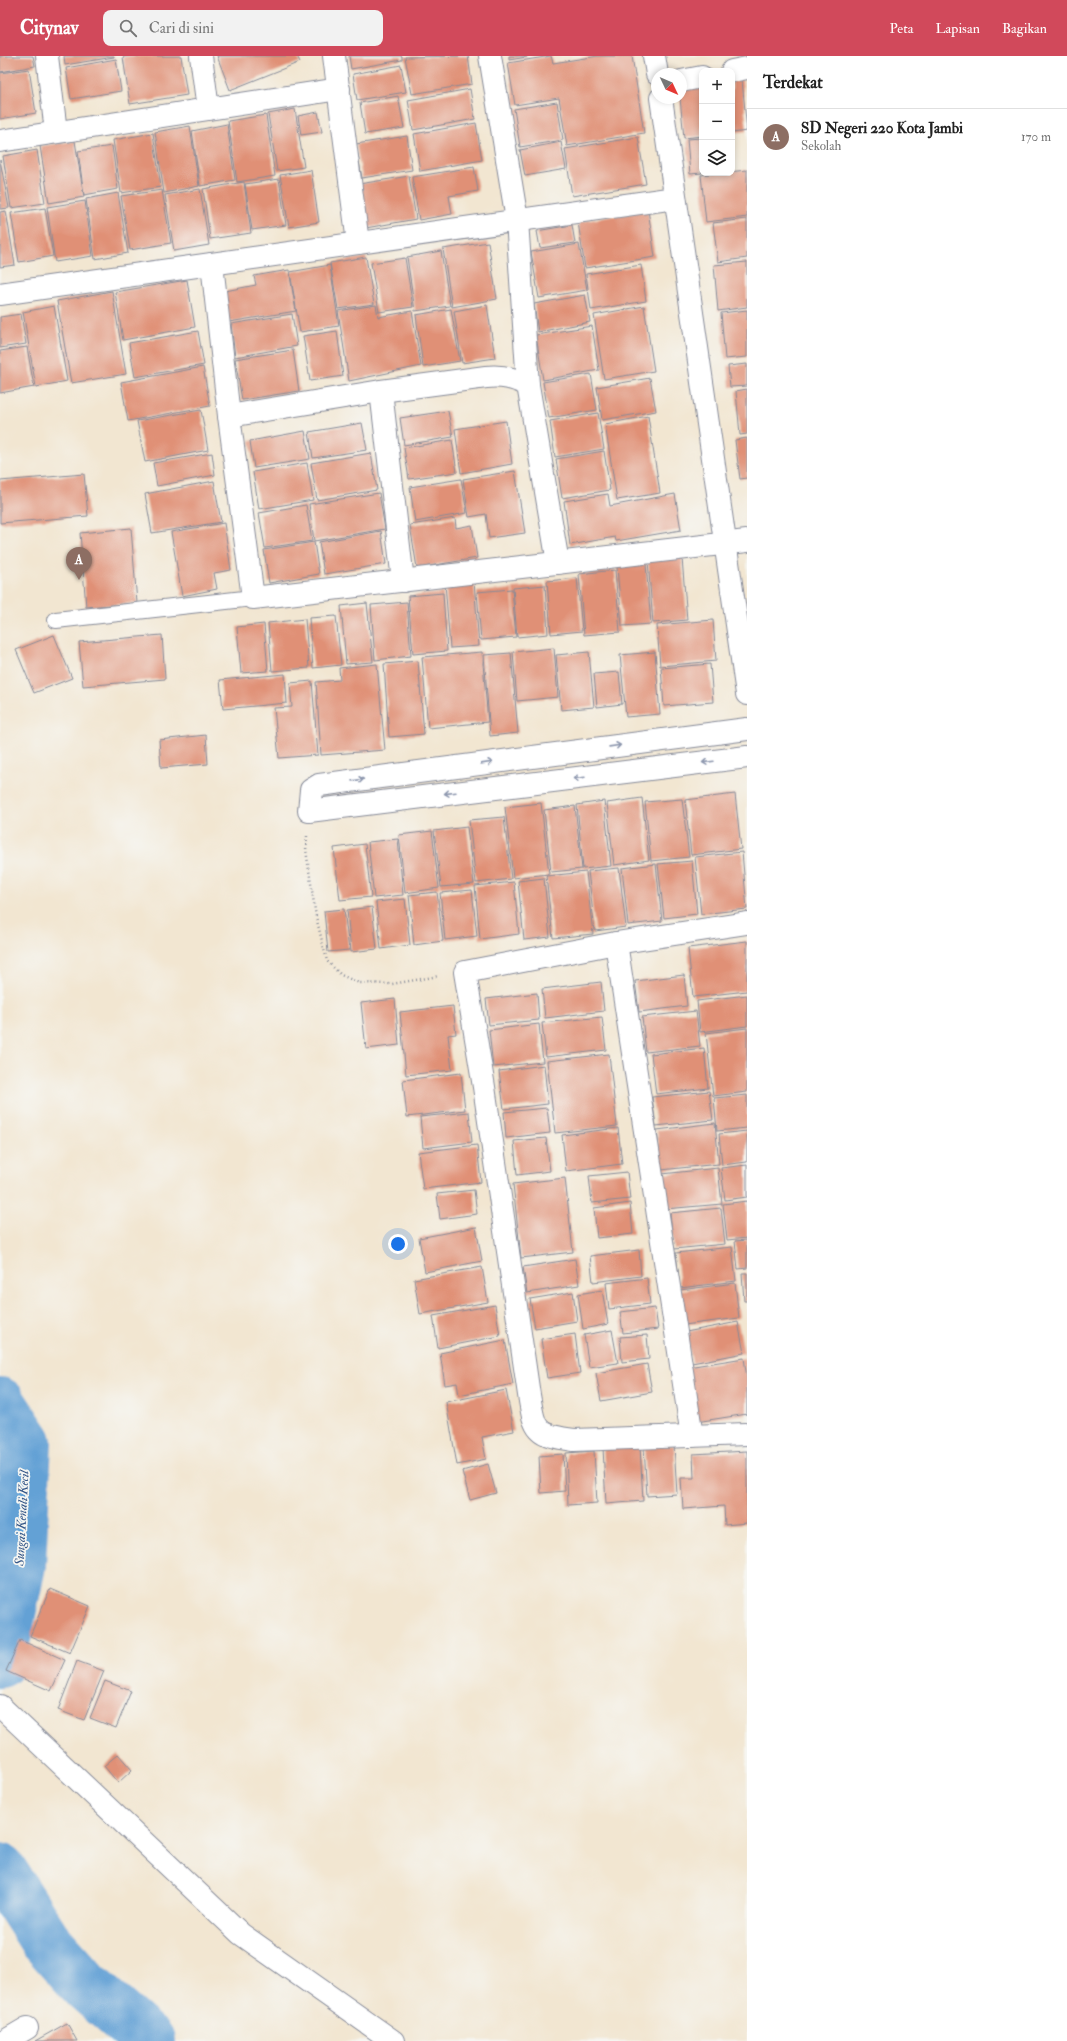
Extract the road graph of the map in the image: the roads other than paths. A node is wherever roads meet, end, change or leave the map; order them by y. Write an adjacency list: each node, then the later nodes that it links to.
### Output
1 (47, 56): 14 (street)
2 (201, 56): 13 (street)
3 (334, 56): 11 (street)
4 (490, 56): 17 (street)
5 (654, 56): 6 (street)
6 (656, 68)
7 (747, 68): 8 (street)
8 (735, 70)
9 (699, 78): 10 (street)
10 (687, 80)
11 (339, 89): 13 (street); 18 (street)
12 (661, 104): 16 (street)
13 (208, 109): 14 (street)
14 (56, 132): 15 (street)
15 (0, 141)
16 (675, 198): 17 (street); 25 (street)
17 (517, 220): 18 (street); 21 (street)
18 (358, 243): 19 (street)
19 (212, 264): 20 (street); 23 (street)
20 (0, 294)
21 (528, 385): 22 (street); 26 (street)
22 (381, 391): 23 (street); 27 (street)
23 (228, 416): 28 (street)
24 (747, 541): 25 (street)
25 (725, 544): 26 (street); 30 (street)
26 (558, 563): 27 (street)
27 (403, 581): 28 (street)
28 (253, 598): 29 (lane)
29 (56, 620)
30 (747, 694)
31 (747, 728): 32 (street, one-way to 31)
32 (747, 757)
33 (747, 923): 34 (street)
34 (616, 943): 36 (street); 36 (street)
35 (747, 1434): 36 (street)
36 (692, 1436)
37 (0, 1706): 40 (street)
38 (27, 2028): 39 (street)
39 (5, 2041)
40 (393, 2041)

